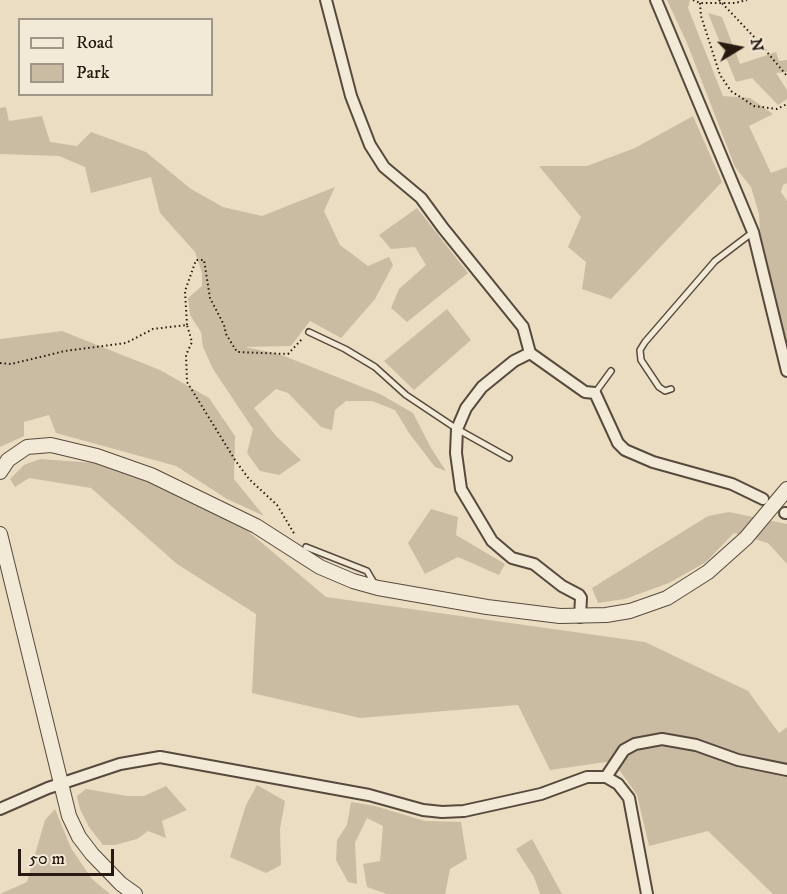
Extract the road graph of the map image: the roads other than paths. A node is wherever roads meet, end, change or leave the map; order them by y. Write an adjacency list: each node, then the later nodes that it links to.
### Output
1 (326, 0): 5 (street)
2 (657, 0): 3 (street)
3 (753, 232): 7 (street); 8 (lane)
4 (309, 332): 10 (lane)
5 (530, 353): 9 (street); 10 (street)
6 (611, 371): 9 (lane)
7 (787, 371)
8 (671, 389)
9 (595, 393): 14 (street)
10 (457, 429): 11 (lane); 18 (street)
11 (508, 458)
12 (0, 472): 17 (street)
13 (787, 489): 18 (street)
14 (763, 499)
15 (0, 534): 21 (street)
16 (306, 547): 17 (lane)
17 (378, 588): 18 (street)
18 (580, 616)
19 (787, 770): 20 (street)
20 (606, 777): 21 (street); 24 (street)
21 (61, 784): 22 (street); 23 (street)
22 (0, 809)
23 (135, 894)
24 (647, 894)

